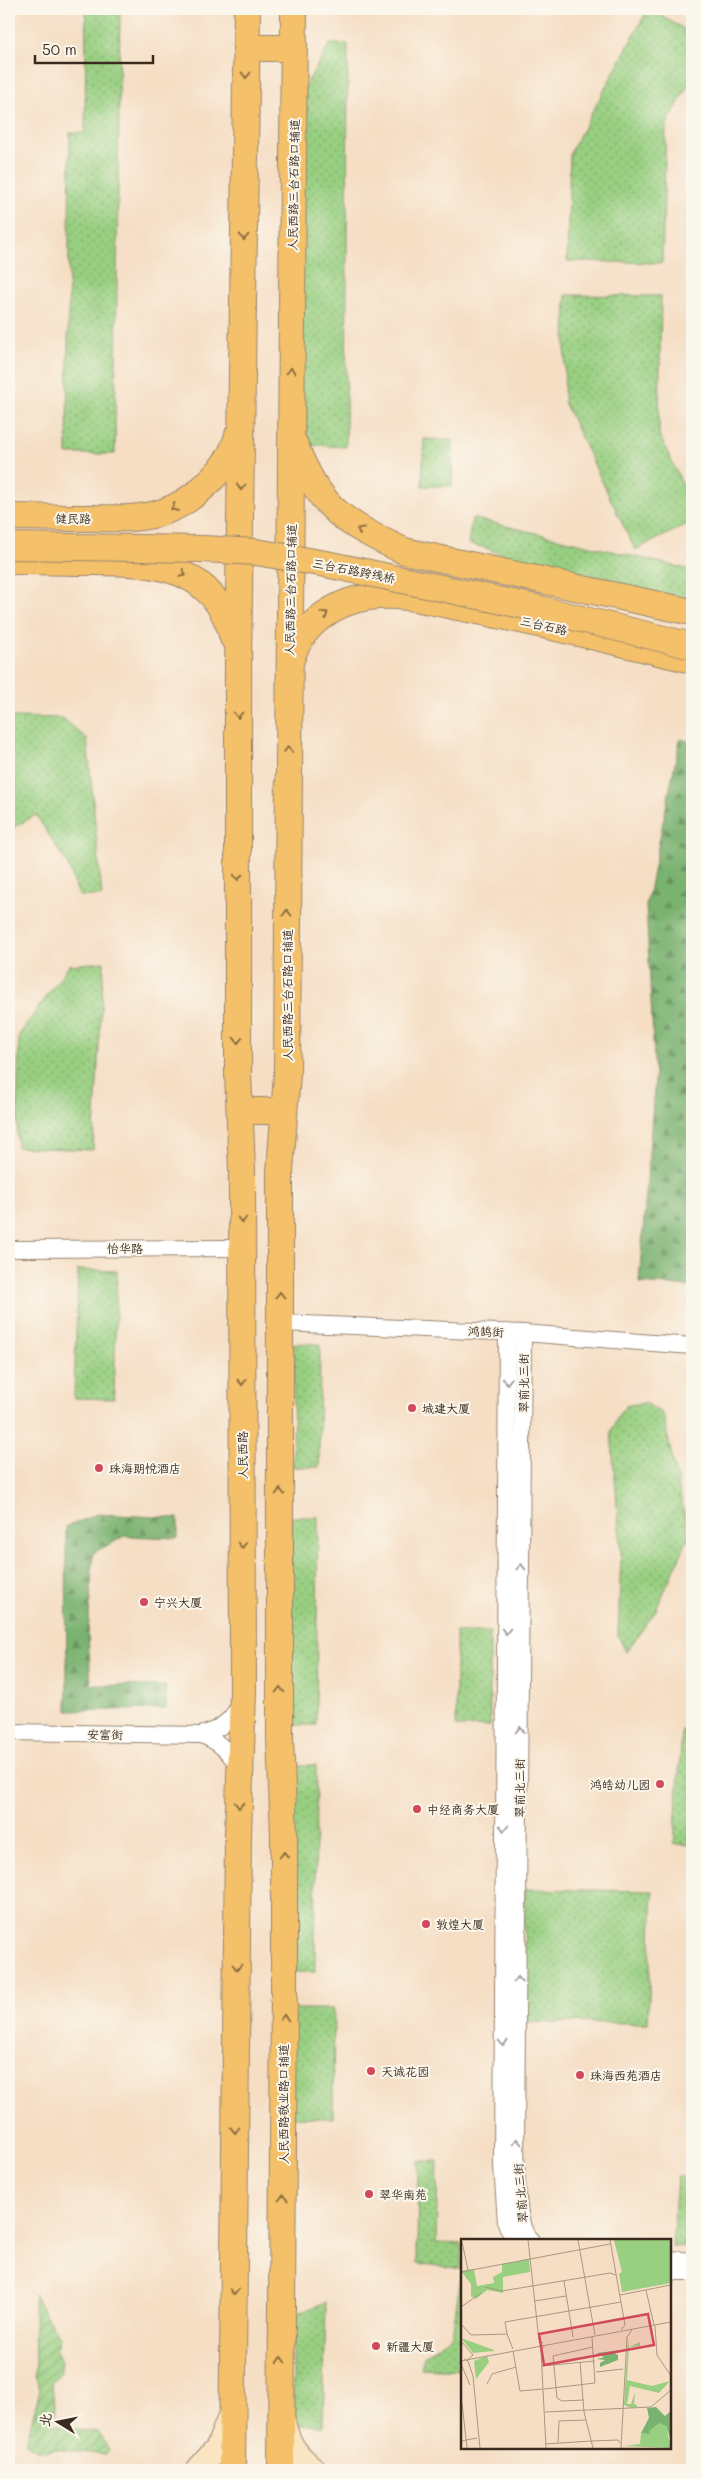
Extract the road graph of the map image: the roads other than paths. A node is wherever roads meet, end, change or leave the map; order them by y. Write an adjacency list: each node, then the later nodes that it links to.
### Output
1 (295, 11): 4 (main road, 人民西路三台石路口辅道)
2 (246, 12): 3 (main road)
3 (246, 48): 4 (main road); 5 (main road, one-way to 5)
4 (294, 48): 6 (main road, 人民西路三台石路口辅道, one-way to 4)
5 (242, 417): 7 (main road, 健民路, one-way to 7); 15 (main road, one-way to 15)
6 (290, 419): 11 (main road, one-way to 6); 16 (main road, 人民西路三台石路口辅道)
7 (9, 517)
8 (9, 532): 12 (main road, 三台石路跨线桥)
9 (9, 546): 13 (main road, 三台石路跨线桥, bridge)
10 (9, 561): 15 (main road, one-way to 15)
11 (692, 612)
12 (692, 627)
13 (692, 646)
14 (692, 660): 16 (main road, 三台石路, one-way to 14)
15 (238, 666): 17 (main road, one-way to 17)
16 (289, 667): 18 (main road, 人民西路三台石路口辅道, one-way to 16)
17 (240, 1111): 18 (main road); 19 (main road, 人民西路, one-way to 19)
18 (284, 1112): 21 (main road, 人民西路三台石路口辅道, one-way to 18)
19 (242, 1248): 20 (street, 怡华路); 24 (main road, 人民西路, one-way to 24)
20 (9, 1249)
21 (280, 1323): 22 (street, 鸿鹄街); 35 (main road, 人民西路敬业路口辅道, one-way to 21)
22 (515, 1332): 23 (street, 鸿鹄街); 28 (street, 翠前北三街, one-way to 28); 29 (street, 翠前北三街, one-way to 22)
23 (692, 1346)
24 (243, 1693): 26 (street, 安富街); 27 (main road, 人民西路)
25 (9, 1732): 26 (street, 安富街)
26 (201, 1735): 27 (street, 安富街)
27 (240, 1770): 34 (main road, one-way to 34)
28 (514, 2239)
29 (530, 2239)
30 (671, 2259): 31 (street)
31 (692, 2261)
32 (671, 2272): 33 (street)
33 (692, 2272)
34 (233, 2407): 36 (main road); 37 (main road)
35 (281, 2409): 38 (main road, 人民西路敬业路口辅道); 39 (main road)
36 (198, 2470)
37 (232, 2470)
38 (281, 2470)
39 (315, 2470)

